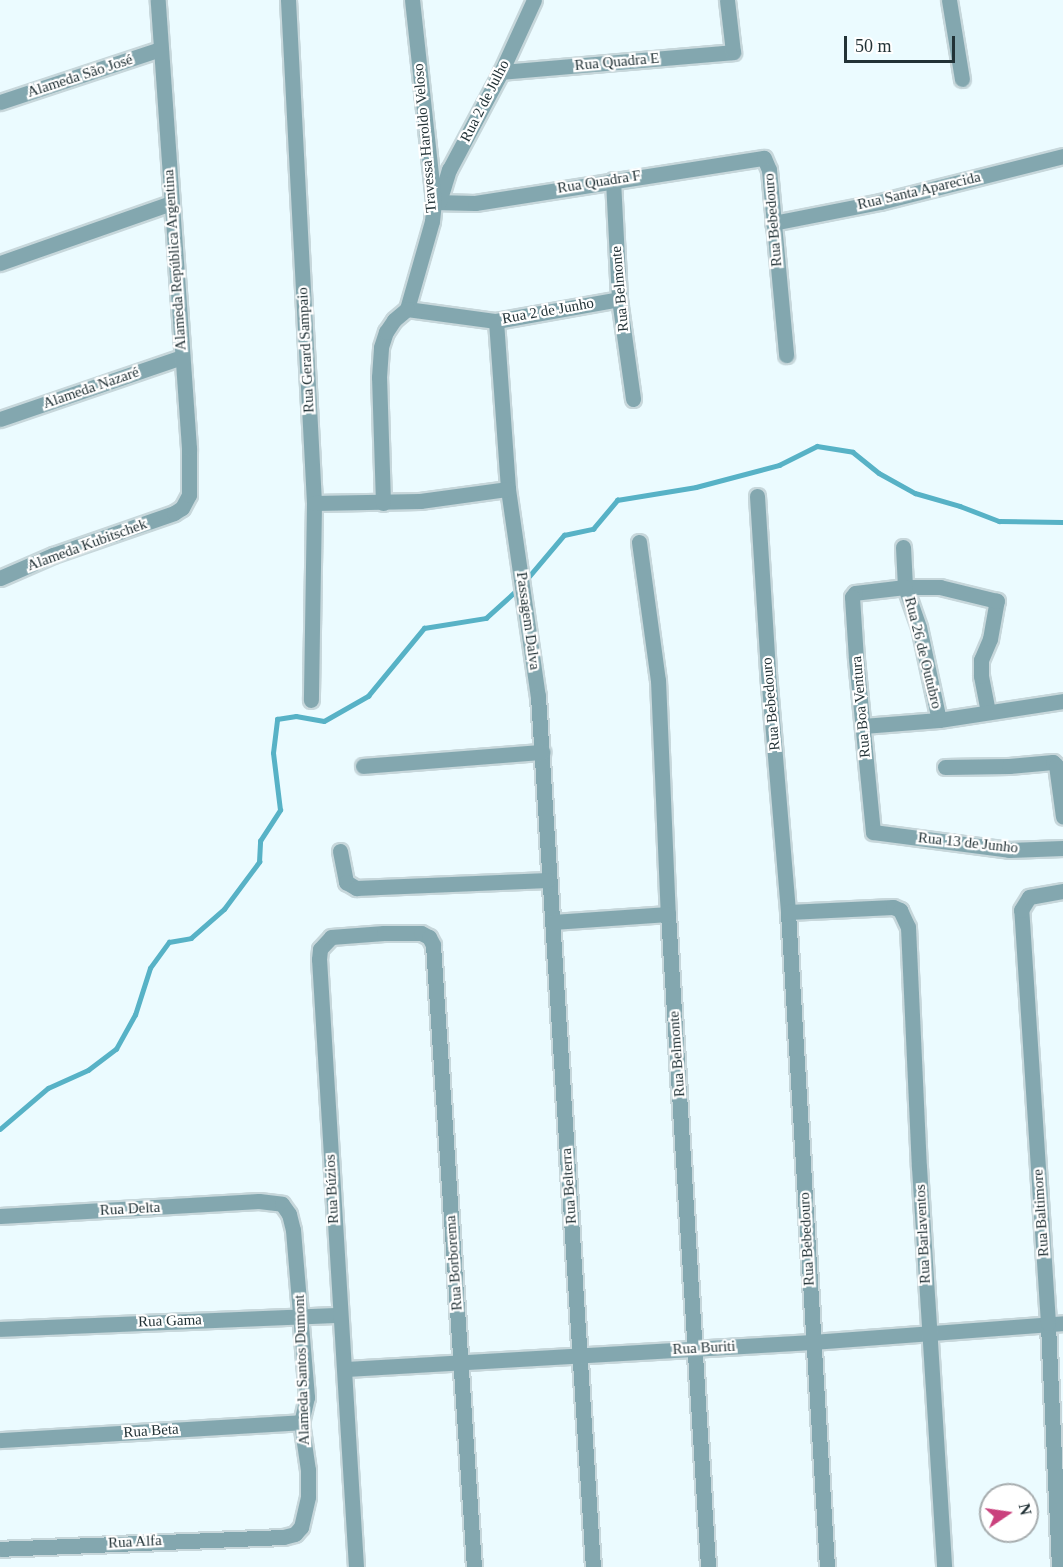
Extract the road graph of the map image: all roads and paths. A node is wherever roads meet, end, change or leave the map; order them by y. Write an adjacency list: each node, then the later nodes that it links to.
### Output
1 (158, 0): 7 (street, Alameda República Argentina)
2 (288, 0): 27 (street, Rua Gerard Sampaio)
3 (412, 0): 15 (street, Travessa Haroldo Veloso)
4 (534, 0): 8 (street, Rua 2 de Julho)
5 (727, 0): 8 (street, Rua Quadra E)
6 (949, 0): 9 (street)
7 (160, 49): 10 (street, Alameda São José); 14 (street, Alameda República Argentina)
8 (501, 72): 15 (street, Rua 2 de Julho)
9 (962, 79)
10 (0, 102)
11 (1063, 156): 16 (street, Rua Santa Aparecida)
12 (764, 158): 13 (street, Rua Quadra F); 16 (street, Rua Bebedouro)
13 (613, 180): 15 (street, Rua Quadra F); 18 (street, Rua Belmonte)
14 (171, 202): 17 (street); 22 (street, Alameda República Argentina)
15 (436, 202): 19 (street, Travessa Haroldo Veloso)
16 (773, 223): 21 (street, Rua Bebedouro)
17 (0, 263)
18 (619, 299): 20 (street, Rua 2 de Junho); 23 (street, Rua Belmonte)
19 (407, 309): 20 (street, Rua 2 de Junho); 28 (street)
20 (496, 321): 25 (street, Passagem Dalva)
21 (786, 355)
22 (182, 357): 24 (street, Alameda Nazaré); 29 (street, Alameda República Argentina)
23 (633, 399)
24 (0, 419)
25 (508, 489): 28 (street); 39 (street, Passagem Dalva)
26 (757, 496): 48 (street, Rua Bebedouro)
27 (314, 502): 28 (street); 34 (street, Rua Gerard Sampaio)
28 (383, 503)
29 (174, 513): 32 (street, Alameda Kubitschek)
30 (639, 542): 49 (street, Rua Belmonte)
31 (903, 547): 33 (street, Rua 26 de Outubro)
32 (0, 578)
33 (905, 586): 36 (street); 37 (street, Rua 26 de Outubro); 38 (street, Rua Boa Ventura)
34 (311, 700)
35 (1063, 702): 36 (street)
36 (988, 712): 37 (street)
37 (939, 720): 38 (street)
38 (863, 726): 43 (street, Rua Boa Ventura)
39 (542, 752): 40 (street); 46 (street, Passagem Dalva)
40 (363, 766)
41 (945, 767): 42 (street)
42 (1063, 817)
43 (873, 832): 44 (street, Rua 13 de Junho)
44 (1063, 848)
45 (340, 851): 46 (street)
46 (548, 880): 50 (street, Passagem Dalva)
47 (1063, 891): 56 (street, Rua Baltimore)
48 (788, 912): 58 (street, Rua Barlaventos); 59 (street, Rua Bebedouro)
49 (668, 914): 50 (street); 60 (street, Rua Belmonte)
50 (552, 922): 61 (street, Rua Belterra)
51 (433, 959): 54 (street, Rua Búzios); 62 (street, Rua Borborema)
52 (260, 1201): 53 (street, Rua Delta); 55 (street, Alameda Santos Dumont)
53 (0, 1216)
54 (340, 1315): 55 (street, Rua Gama); 63 (street, Rua Búzios)
55 (302, 1317): 57 (street, Rua Gama); 64 (street, Alameda Santos Dumont)
56 (1056, 1323): 58 (street, Rua Buriti); 74 (street, Rua Baltimore)
57 (0, 1329)
58 (928, 1332): 59 (street, Rua Buriti); 73 (street, Rua Barlaventos)
59 (813, 1342): 60 (street, Rua Buriti); 72 (street, Rua Bebedouro)
60 (695, 1348): 61 (street, Rua Buriti); 71 (street, Rua Belmonte)
61 (579, 1355): 62 (street, Rua Buriti); 70 (street, Rua Belterra)
62 (461, 1360): 63 (street, Rua Buriti); 69 (street, Rua Borborema)
63 (345, 1369): 68 (street, Rua Búzios)
64 (301, 1422): 65 (street, Rua Beta); 66 (street, Alameda Santos Dumont)
65 (0, 1440)
66 (270, 1538): 67 (street, Rua Alfa)
67 (0, 1549)
68 (356, 1567)
69 (474, 1567)
70 (593, 1567)
71 (708, 1567)
72 (827, 1567)
73 (944, 1567)
74 (1059, 1567)

